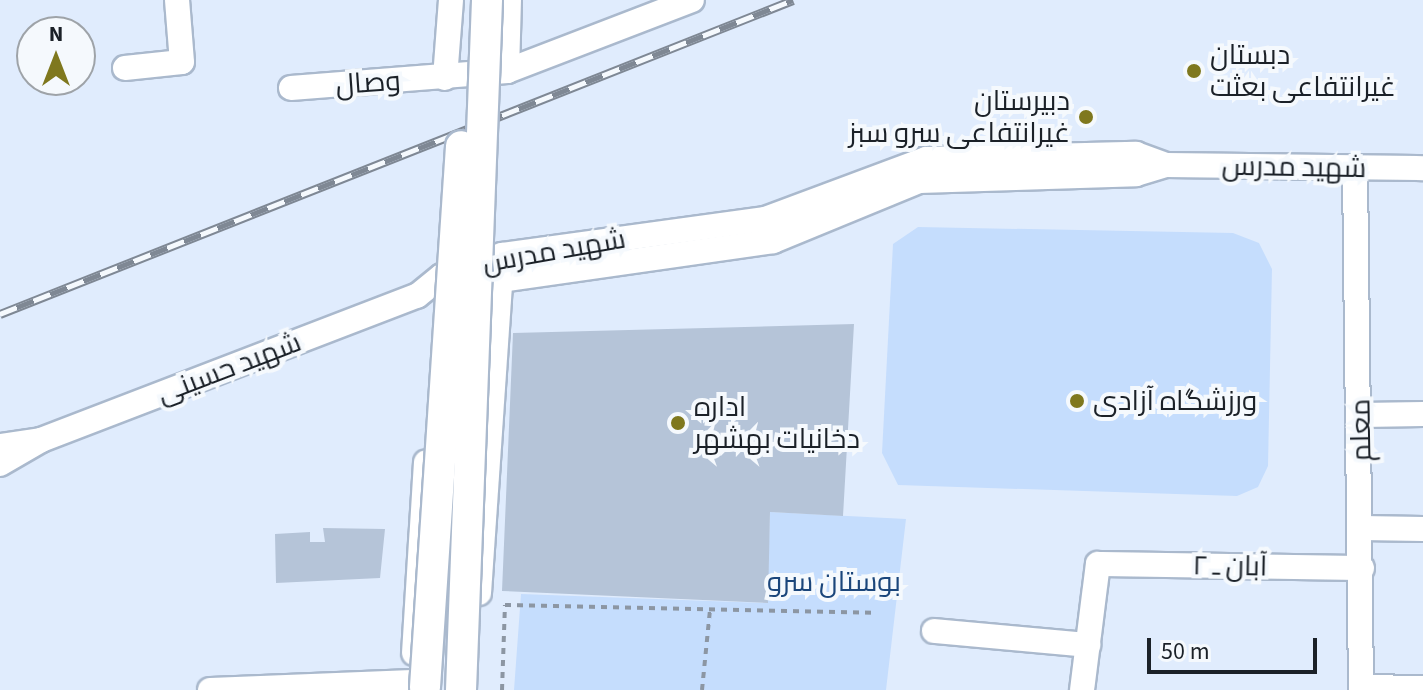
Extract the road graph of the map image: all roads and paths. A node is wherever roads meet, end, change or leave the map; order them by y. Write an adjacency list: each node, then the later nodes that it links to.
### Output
1 (177, 0): 7 (street)
2 (451, 0): 9 (street)
3 (469, 0): 33 (main road, bridge)
4 (487, 0): 37 (main road, bridge)
5 (509, 0): 8 (street)
6 (692, 0): 8 (street, وصال)
7 (125, 68)
8 (507, 71): 9 (street, وصال)
9 (445, 78): 10 (street, وصال)
10 (291, 88)
11 (1166, 165): 13 (street, شهید مدرس); 14 (street, شهید مدرس); 15 (street, شهید مدرس)
12 (1423, 168): 13 (street, شهید مدرس)
13 (1355, 169): 22 (street, معلم)
14 (502, 255): 15 (street); 16 (street, شهید مدرس)
15 (500, 280): 16 (street, شهید مدرس); 18 (street)
16 (429, 299): 17 (street); 23 (street, شهید حسینی)
17 (435, 361): 18 (street); 19 (street)
18 (492, 365): 20 (street)
19 (433, 387): 20 (street); 33 (street)
20 (490, 393): 38 (street)
21 (1423, 414): 22 (street)
22 (1362, 415): 26 (street, معلم)
23 (41, 440): 24 (street, شهید حسینی); 25 (street, شهید حسینی)
24 (0, 446)
25 (0, 464)
26 (1362, 528): 27 (street); 28 (street, معلم)
27 (1423, 529)
28 (1362, 568): 32 (street, آبان ـ ۲); 34 (street, معلم)
29 (710, 610): 30 (path); 39 (path); 40 (path)
30 (874, 613)
31 (934, 631): 32 (street)
32 (1088, 645): 41 (street)
33 (418, 687): 36 (street)
34 (1361, 688): 35 (street)
35 (1423, 688)
36 (210, 690)
37 (461, 690)
38 (470, 690)
39 (502, 690)
40 (702, 690)
41 (1082, 690)

